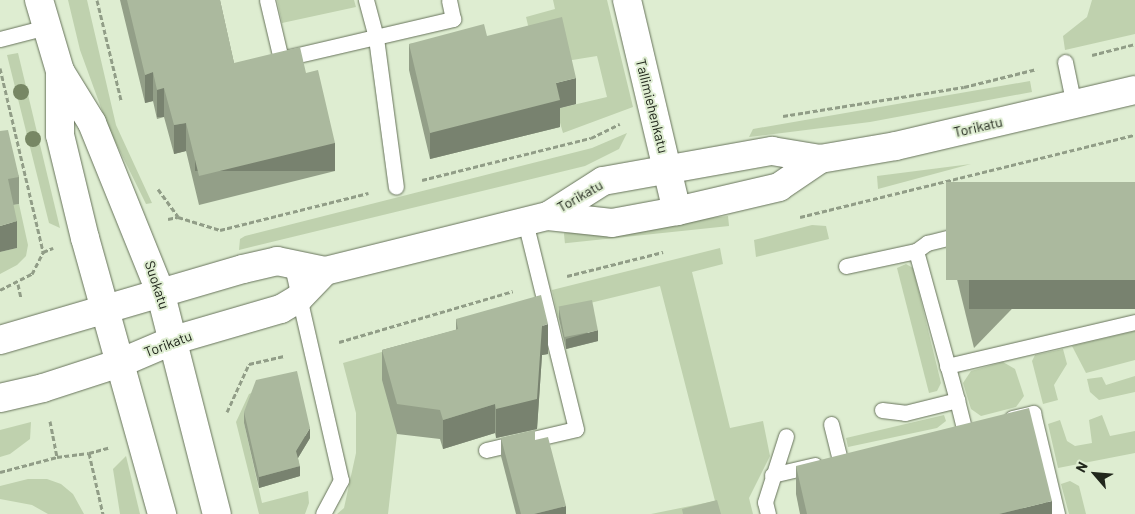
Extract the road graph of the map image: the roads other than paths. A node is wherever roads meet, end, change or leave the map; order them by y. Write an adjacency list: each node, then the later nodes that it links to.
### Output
1 (39, 0): 6 (street, Suokatu)
2 (267, 0): 7 (lane)
3 (366, 0): 7 (lane)
4 (449, 0): 7 (lane)
5 (626, 0): 14 (street, Tallimiehenkatu)
6 (46, 27): 8 (lane); 10 (street, Suokatu)
7 (376, 38): 15 (lane)
8 (0, 39)
9 (1065, 62): 12 (lane)
10 (60, 71): 23 (street, Suokatu); 25 (street, Suokatu)
11 (1135, 90): 12 (street, Torikatu)
12 (1074, 105): 13 (street, Torikatu)
13 (820, 159): 14 (street, Torikatu); 16 (street, Torikatu)
14 (667, 168): 16 (street, Tallimiehenkatu); 17 (street, Torikatu)
15 (396, 186)
16 (677, 211): 17 (street, Torikatu)
17 (537, 218): 22 (street, Torikatu); 40 (lane)
18 (984, 228): 19 (lane)
19 (916, 251): 21 (lane); 30 (lane)
20 (291, 262): 22 (street, Torikatu); 23 (street, Torikatu); 24 (lane)
21 (846, 266)
22 (325, 271): 24 (street, Torikatu)
23 (160, 291): 25 (street, Torikatu); 28 (street, Suokatu)
24 (300, 298): 28 (street, Torikatu); 46 (lane)
25 (104, 309): 27 (street, Torikatu); 29 (street, Suokatu)
26 (1135, 322): 30 (lane)
27 (0, 340)
28 (174, 340): 29 (street, Torikatu); 45 (street, Suokatu)
29 (120, 363): 31 (street, Torikatu); 44 (street, Suokatu)
30 (947, 366): 32 (lane)
31 (0, 398)
32 (957, 400): 33 (lane); 37 (lane)
33 (882, 410)
34 (998, 421): 48 (lane)
35 (831, 424): 42 (lane)
36 (981, 425): 37 (lane)
37 (964, 429): 38 (lane)
38 (945, 434)
39 (786, 436): 43 (lane)
40 (486, 450)
41 (859, 454): 42 (lane)
42 (840, 459): 43 (lane)
43 (772, 475): 47 (lane)
44 (162, 514)
45 (216, 514)
46 (323, 514)
47 (768, 514)
48 (1057, 514)

